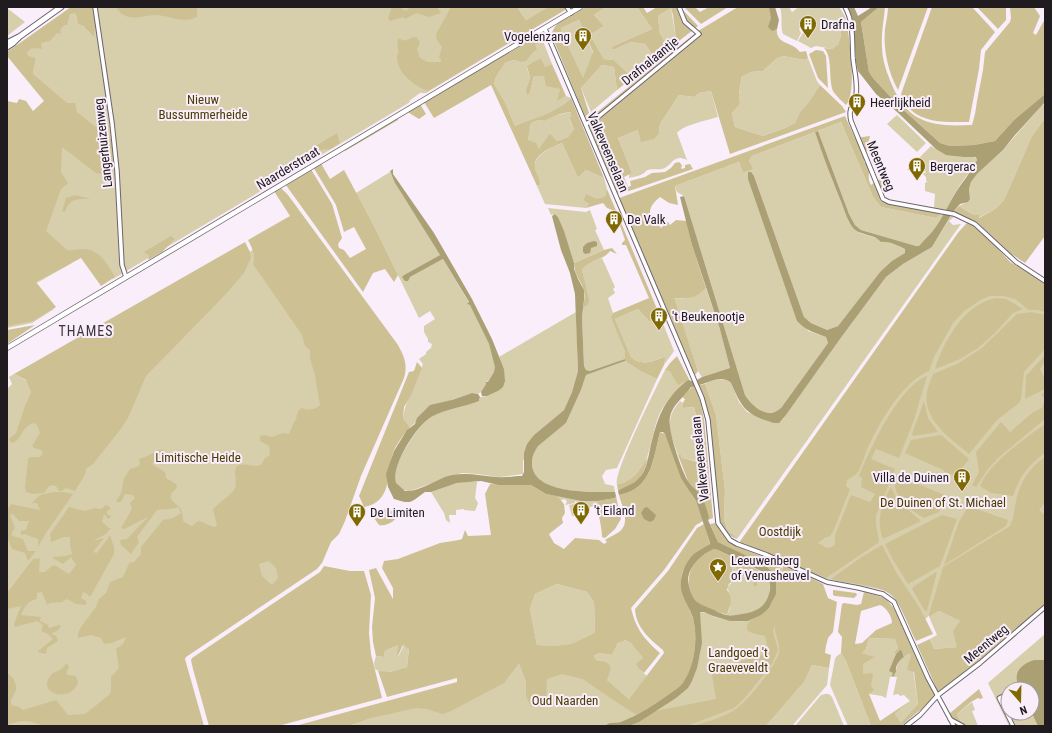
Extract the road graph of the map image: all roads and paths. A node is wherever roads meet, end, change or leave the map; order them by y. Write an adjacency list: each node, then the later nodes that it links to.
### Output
1 (60, 7): 9 (main road)
2 (95, 7): 13 (street, Langerhuizenweg)
3 (567, 7): 7 (street)
4 (580, 7): 7 (street, Naarderstraat)
5 (679, 7): 12 (street, Drafnalaantje)
6 (845, 7): 14 (street, Meentweg)
7 (571, 13): 8 (street, Naarderstraat)
8 (545, 29): 12 (street, Valkeveenselaan); 13 (street, Naarderstraat)
9 (19, 37): 10 (main road); 11 (main road)
10 (7, 43)
11 (7, 47)
12 (586, 124): 17 (street, Valkeveenselaan)
13 (126, 277): 15 (street, Naarderstraat)
14 (1045, 281)
15 (7, 348)
16 (1045, 607): 17 (street, Meentweg)
17 (938, 695): 18 (street, Valkeveenselaan); 19 (street, Meentweg)
18 (950, 719): 20 (street, Valkeveenselaan); 21 (street)
19 (906, 726)
20 (954, 726)
21 (963, 726)

